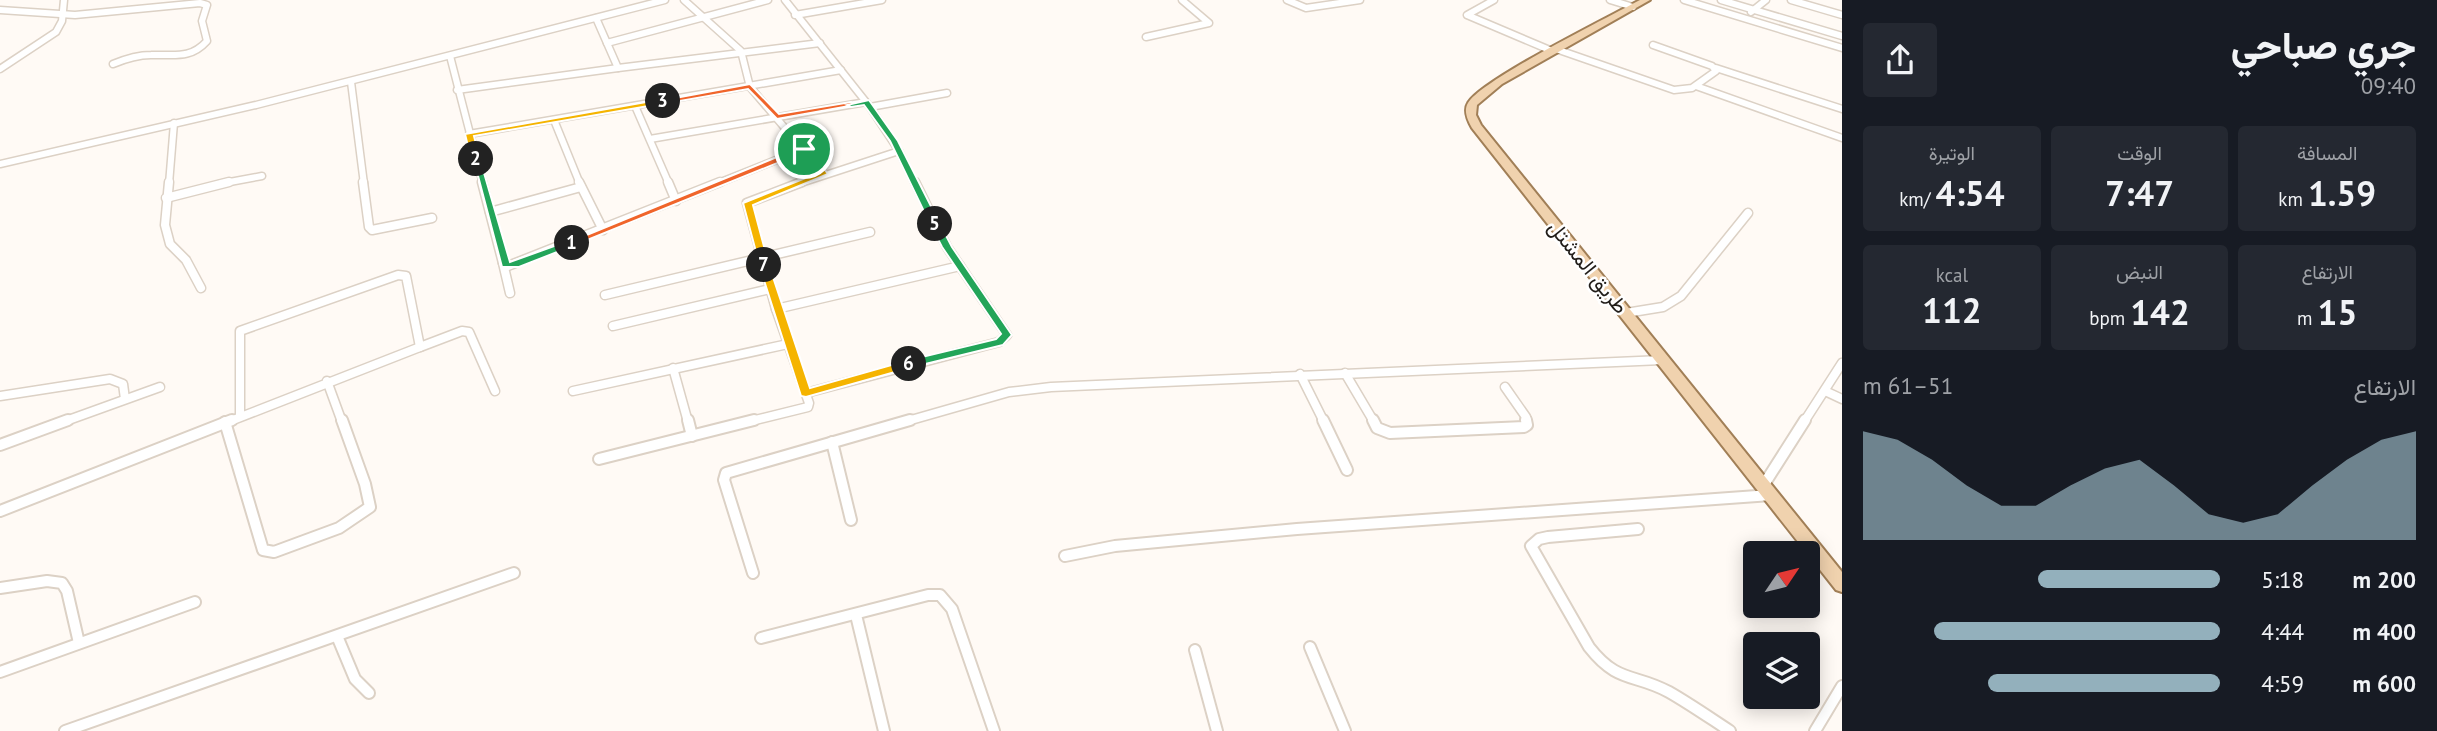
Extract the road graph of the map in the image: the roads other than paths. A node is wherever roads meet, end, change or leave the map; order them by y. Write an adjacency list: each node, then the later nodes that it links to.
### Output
1 (64, 0): 21 (street)
2 (665, 0): 24 (street)
3 (684, 0): 25 (street)
4 (768, 0): 25 (street)
5 (785, 0): 23 (street)
6 (882, 0): 23 (street)
7 (1182, 0): 28 (street)
8 (1287, 0): 17 (street)
9 (1360, 0): 17 (street)
10 (1494, 0): 33 (street)
11 (1610, 0): 18 (street)
12 (1646, 0): 18 (main road, طريق المشتل)
13 (1684, 0): 26 (street)
14 (1721, 0): 20 (street)
15 (1766, 0): 20 (street)
16 (1791, 0): 22 (street)
17 (1347, 1)
18 (1633, 7): 33 (main road, طريق المشتل)
19 (0, 10): 21 (street)
20 (1754, 10): 26 (street); 27 (street)
21 (61, 15): 36 (street); 39 (street)
22 (1842, 15)
23 (795, 16): 30 (street)
24 (596, 18): 29 (street); 35 (street)
25 (703, 18): 29 (street); 34 (street)
26 (1744, 18): 32 (street)
27 (1842, 36)
28 (1146, 37)
29 (607, 43): 37 (street)
30 (820, 43): 34 (street); 40 (street)
31 (1653, 45): 38 (street)
32 (1842, 48)
33 (1554, 50): 42 (street); 76 (main road, طريق المشتل)
34 (741, 51): 37 (street); 43 (street)
35 (450, 56): 41 (street); 44 (street)
36 (113, 64)
37 (618, 68): 44 (street)
38 (1716, 68): 42 (street); 48 (street)
39 (0, 69)
40 (841, 70): 43 (street); 46 (street)
41 (351, 82): 51 (street); 65 (street)
42 (1696, 86): 53 (street)
43 (750, 87): 47 (street); 49 (street)
44 (457, 90): 52 (street)
45 (947, 93): 46 (street)
46 (868, 104): 49 (street); 56 (street)
47 (635, 106): 50 (street); 54 (street)
48 (1842, 109)
49 (777, 117): 54 (street); 55 (street)
50 (554, 120): 52 (street); 60 (street)
51 (174, 123): 57 (street); 61 (street)
52 (469, 134): 63 (street)
53 (1842, 138)
54 (650, 139): 62 (street)
55 (804, 149): 58 (street); 62 (street)
56 (899, 151): 58 (street); 70 (street)
57 (0, 164)
58 (824, 174): 68 (street)
59 (262, 176): 61 (street)
60 (581, 187): 63 (street); 66 (street)
61 (166, 198): 71 (street)
62 (677, 201): 66 (street)
63 (490, 212): 69 (street)
64 (1748, 213): 76 (street)
65 (432, 218)
66 (603, 230): 69 (street)
67 (870, 232): 68 (street)
68 (762, 259): 72 (street); 74 (street)
69 (503, 263): 73 (street)
70 (961, 266): 75 (street); 92 (street)
71 (201, 288)
72 (770, 289): 75 (street); 77 (street)
73 (510, 293)
74 (605, 295)
75 (776, 309): 78 (street)
76 (1626, 313): 80 (main road, طريق المشتل)
77 (613, 326)
78 (788, 344): 82 (street); 92 (street)
79 (420, 347): 86 (street); 89 (street); 96 (street)
80 (1662, 360): 83 (street); 103 (main road, طريق المشتل)
81 (1842, 363): 85 (street)
82 (673, 368): 90 (street); 98 (street)
83 (1345, 373): 84 (street); 88 (street)
84 (1300, 374): 99 (street); 102 (street)
85 (1839, 374): 91 (street)
86 (327, 381): 96 (street); 97 (street)
87 (160, 387): 95 (street)
88 (1505, 387)
89 (495, 391)
90 (573, 391)
91 (1825, 391): 94 (street); 103 (street)
92 (806, 393): 98 (street)
93 (0, 396): 95 (street)
94 (1842, 399)
95 (125, 400): 100 (street)
96 (240, 416): 97 (street)
97 (225, 422): 104 (street)
98 (692, 436): 101 (street)
99 (832, 442): 105 (street); 109 (street)
100 (0, 445)
101 (599, 459)
102 (1347, 470)
103 (1767, 491): 107 (street); 110 (main road, طريق المشتل)
104 (0, 511)
105 (851, 520)
106 (1638, 529): 127 (street)
107 (1065, 556)
108 (514, 573): 114 (street)
109 (753, 573)
110 (1842, 585)
111 (0, 588): 116 (street)
112 (195, 602): 116 (street)
113 (856, 615): 115 (street); 123 (street); 124 (street)
114 (337, 636): 121 (street); 122 (street)
115 (761, 638)
116 (79, 643): 119 (street)
117 (1310, 647): 126 (street)
118 (1195, 650): 125 (street)
119 (0, 673)
120 (1842, 686): 128 (street)
121 (369, 693)
122 (65, 731)
123 (884, 731)
124 (994, 731)
125 (1216, 731)
126 (1345, 731)
127 (1730, 731)
128 (1815, 731)

